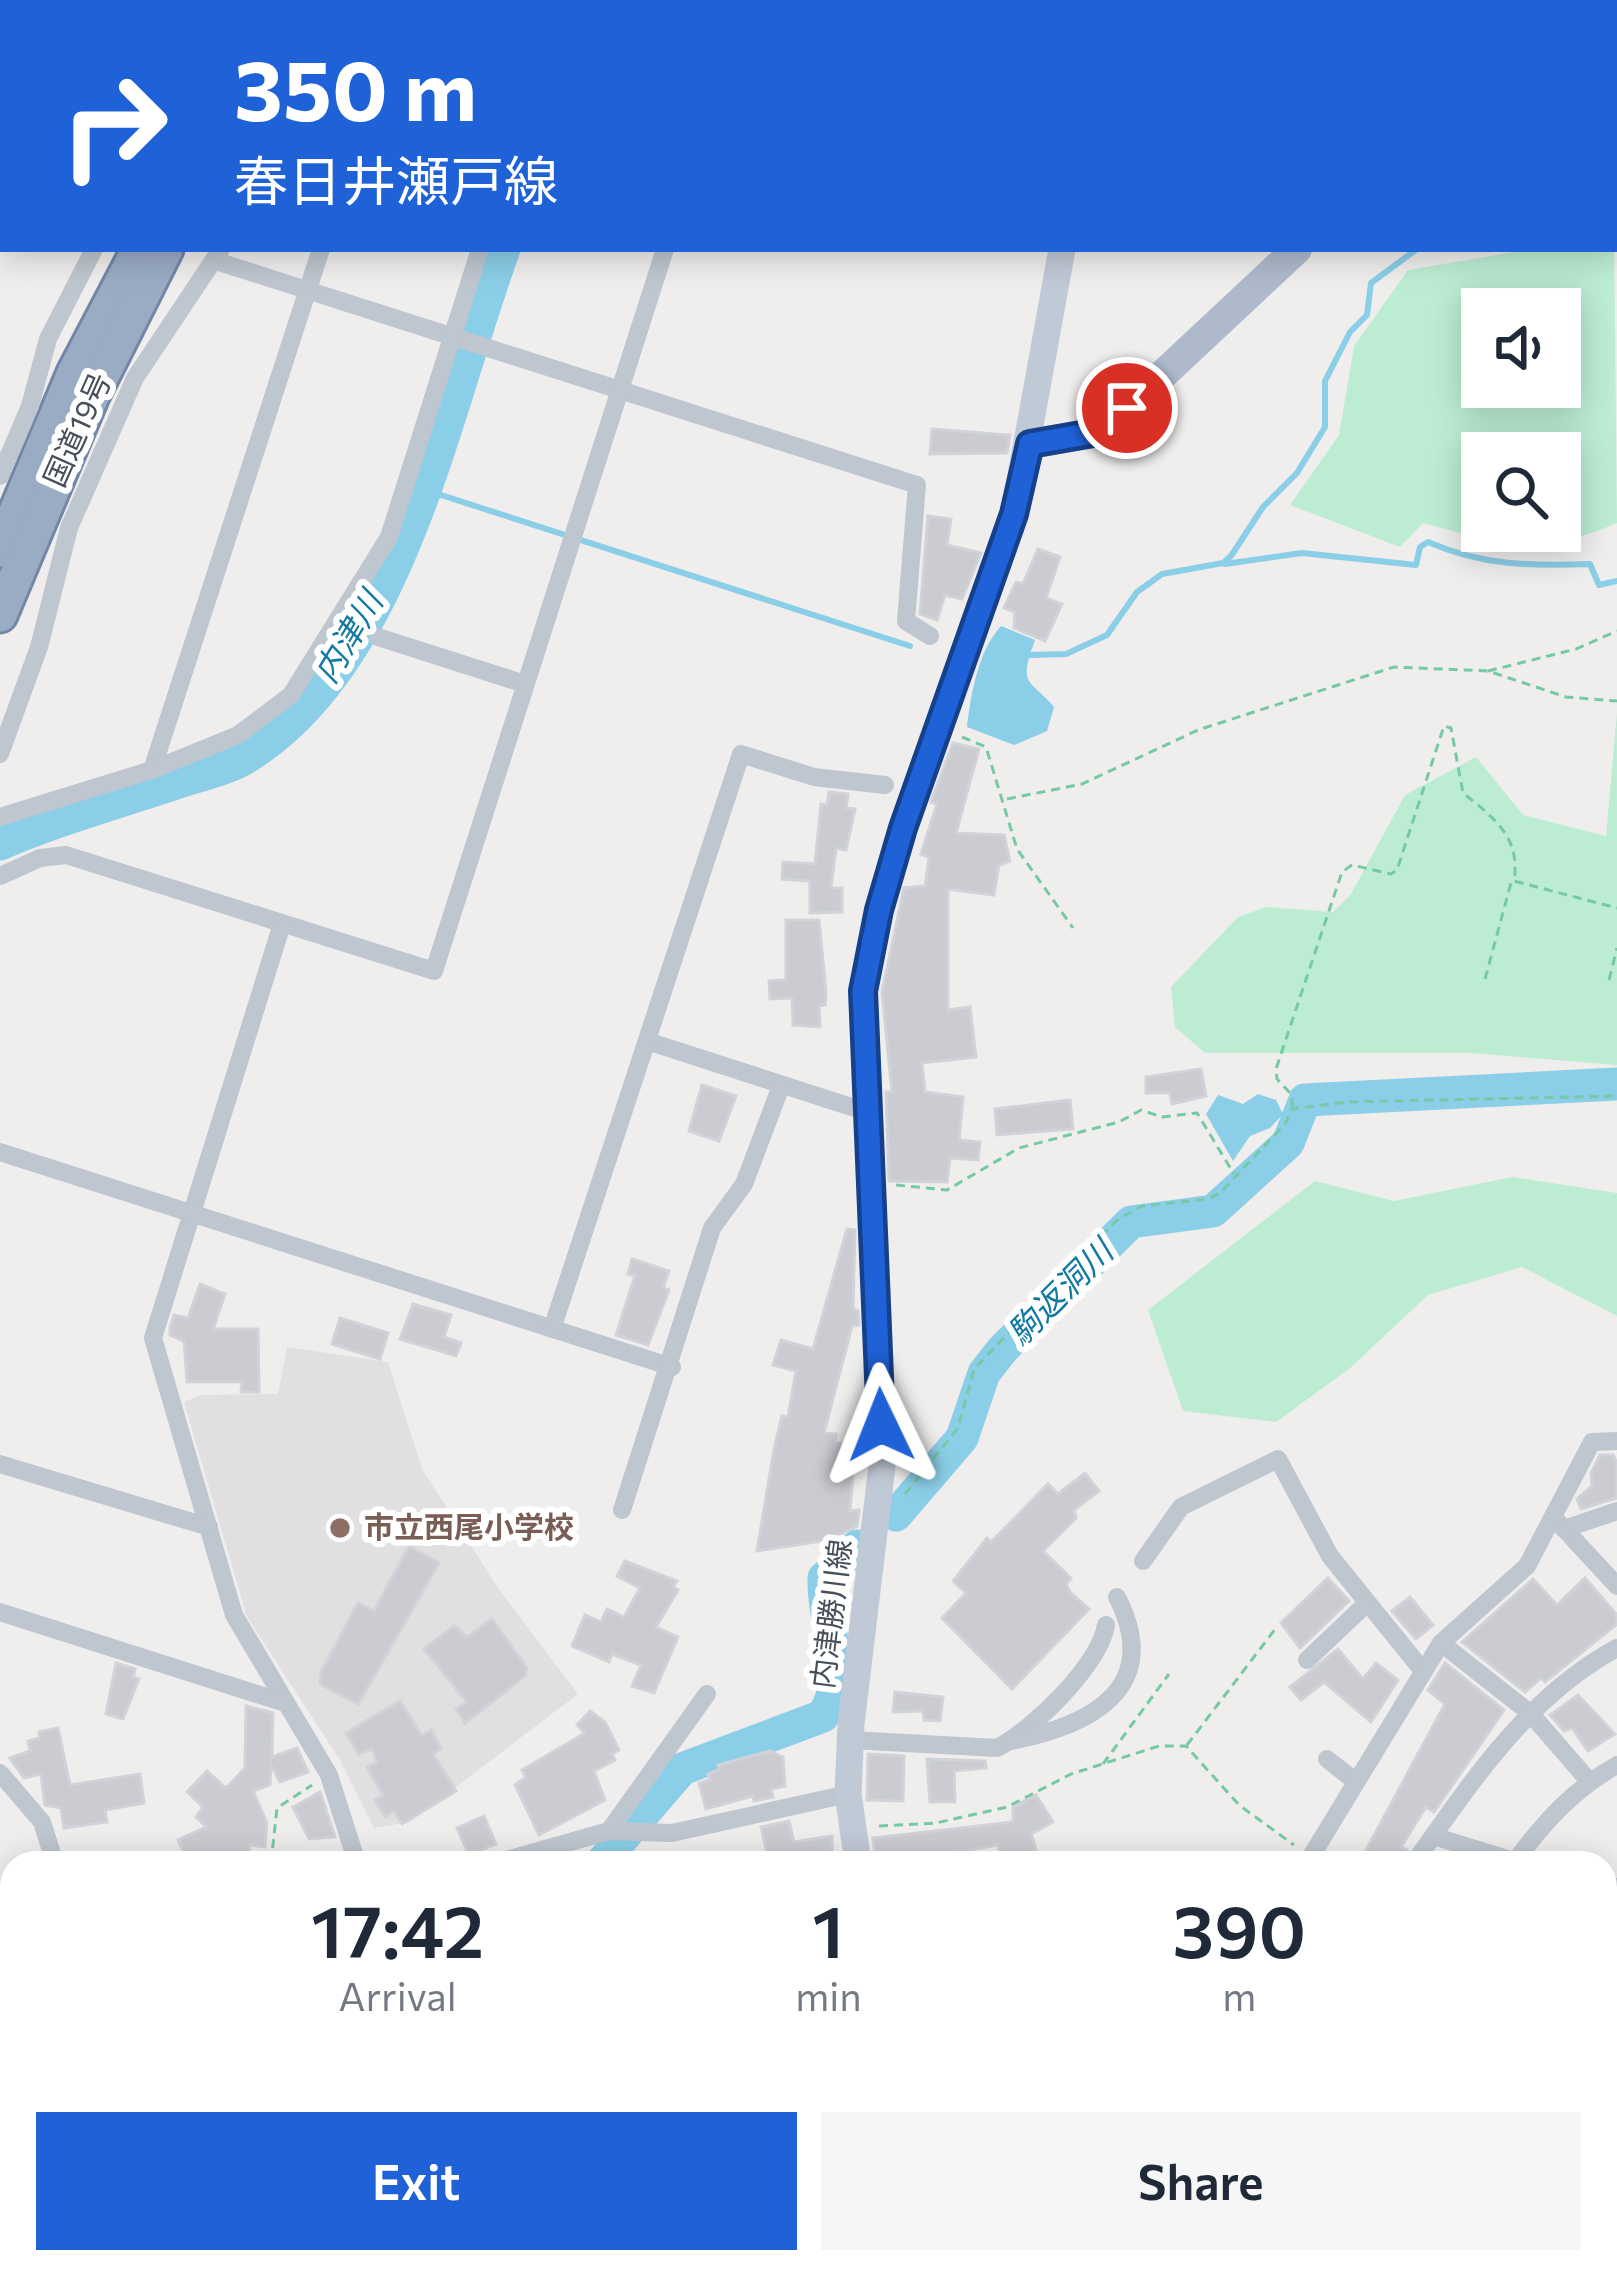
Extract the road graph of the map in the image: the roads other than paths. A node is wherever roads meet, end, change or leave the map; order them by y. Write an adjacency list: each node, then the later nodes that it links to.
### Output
1 (92, 252): 14 (street)
2 (137, 252): 15 (highway, 国道19号)
3 (164, 252): 16 (highway, 国道19号)
4 (320, 252): 10 (street)
5 (479, 252): 11 (street)
6 (664, 252): 12 (street)
7 (1062, 252): 13 (main road, 内津勝川線)
8 (1294, 252): 13 (main road)
9 (219, 255): 10 (street); 20 (street)
10 (308, 290): 11 (street); 21 (street)
11 (450, 337): 12 (street); 21 (street)
12 (620, 389): 17 (street); 19 (street)
13 (1030, 444): 28 (main road, 内津勝川線)
14 (0, 476)
15 (0, 550)
16 (0, 615)
17 (930, 636)
18 (378, 637): 19 (street)
19 (525, 685): 25 (street)
20 (0, 754)
21 (152, 770): 23 (street)
22 (885, 785): 26 (street)
23 (0, 817)
24 (0, 876): 25 (street)
25 (283, 924): 30 (street)
26 (647, 1042): 27 (street); 31 (street)
27 (781, 1086): 28 (street); 32 (street)
28 (867, 1112): 52 (main road, 内津勝川線)
29 (0, 1152): 30 (street)
30 (190, 1214): 31 (street); 38 (street)
31 (552, 1329): 32 (street)
32 (672, 1367): 35 (street)
33 (1617, 1441): 37 (street)
34 (0, 1464): 38 (street)
35 (622, 1510)
36 (1617, 1511): 37 (street)
37 (1559, 1524): 40 (street); 45 (street)
38 (208, 1528): 50 (street)
39 (1142, 1561): 42 (street)
40 (1617, 1586)
41 (1117, 1597): 53 (street)
42 (1366, 1604): 47 (street); 48 (street)
43 (0, 1612): 50 (street)
44 (1106, 1625): 53 (street)
45 (1441, 1643): 48 (street); 51 (street)
46 (1617, 1648): 51 (street)
47 (1307, 1660)
48 (1423, 1671): 57 (street)
49 (707, 1694): 60 (street)
50 (282, 1702): 63 (street)
51 (1530, 1713): 58 (street); 61 (street)
52 (850, 1739): 53 (street); 59 (main road, 内津勝川線)
53 (1011, 1741)
54 (1327, 1759): 57 (street)
55 (1617, 1765): 58 (street)
56 (0, 1773): 62 (street)
57 (1355, 1781): 66 (street)
58 (1589, 1781): 69 (street)
59 (848, 1794): 60 (street); 65 (main road, 内津勝川線)
60 (609, 1831): 64 (street)
61 (1433, 1836): 67 (street); 68 (street)
62 (51, 1851)
63 (353, 1851)
64 (538, 1851)
65 (856, 1851)
66 (1313, 1851)
67 (1422, 1851)
68 (1484, 1851)
69 (1525, 1851)

